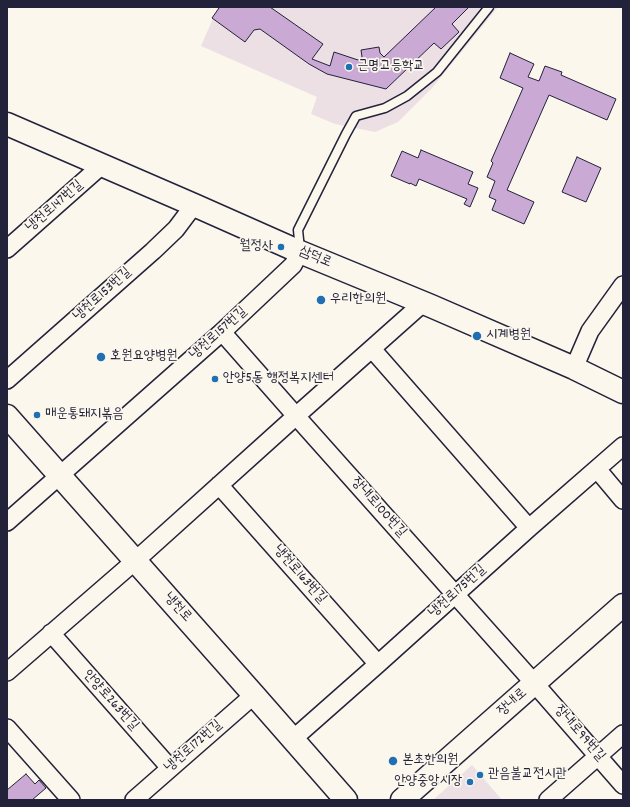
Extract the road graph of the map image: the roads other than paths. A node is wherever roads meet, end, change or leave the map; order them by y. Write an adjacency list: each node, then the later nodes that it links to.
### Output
1 (489, 7): 6 (lane)
2 (7, 124): 3 (street, 삼덕로)
3 (102, 165): 4 (street, 삼덕로); 5 (street, 냉천로147번길)
4 (194, 205): 6 (street, 삼덕로); 12 (street, 냉천로153번길)
5 (7, 249)
6 (300, 252): 8 (street, 삼덕로); 9 (street, 냉천로157번길)
7 (623, 285): 11 (street)
8 (423, 303): 10 (street); 11 (street, 삼덕로)
9 (222, 332): 15 (street, 장내로100번길); 18 (street, 냉천로157번길)
10 (372, 349): 15 (street); 22 (street)
11 (574, 368): 13 (street, 삼덕로)
12 (7, 380)
13 (623, 392)
14 (7, 416): 18 (street, 냉천로)
15 (296, 416): 19 (street); 24 (street, 장내로100번길)
16 (623, 446): 17 (street, 냉천로175번길)
17 (597, 469): 20 (street); 22 (street, 냉천로175번길)
18 (59, 476): 21 (street, 냉천로157번길); 23 (street, 냉천로)
19 (219, 484): 23 (street); 27 (street, 냉천로163번길)
20 (623, 500)
21 (7, 522)
22 (529, 528): 24 (street, 냉천로175번길)
23 (134, 561): 26 (street); 30 (street, 냉천로)
24 (455, 595): 27 (street, 냉천로175번길); 29 (street, 장내로100번길)
25 (623, 606): 29 (street, 장내로)
26 (50, 633): 28 (street); 35 (street, 안양로263번길)
27 (378, 664): 33 (street, 냉천로175번길)
28 (7, 672)
29 (535, 684): 34 (street, 장내로99번길); 40 (street, 장내로)
30 (254, 695): 33 (street, 냉천로); 35 (street, 냉천로172번길)
31 (7, 728): 37 (street)
32 (623, 734): 34 (street)
33 (293, 739): 39 (street, 냉천로)
34 (597, 756): 36 (street, 장내로99번길); 41 (street)
35 (170, 768): 38 (street, 냉천로172번길)
36 (623, 785)
37 (71, 800)
38 (134, 800)
39 (346, 800)
40 (402, 800)
41 (548, 800)

